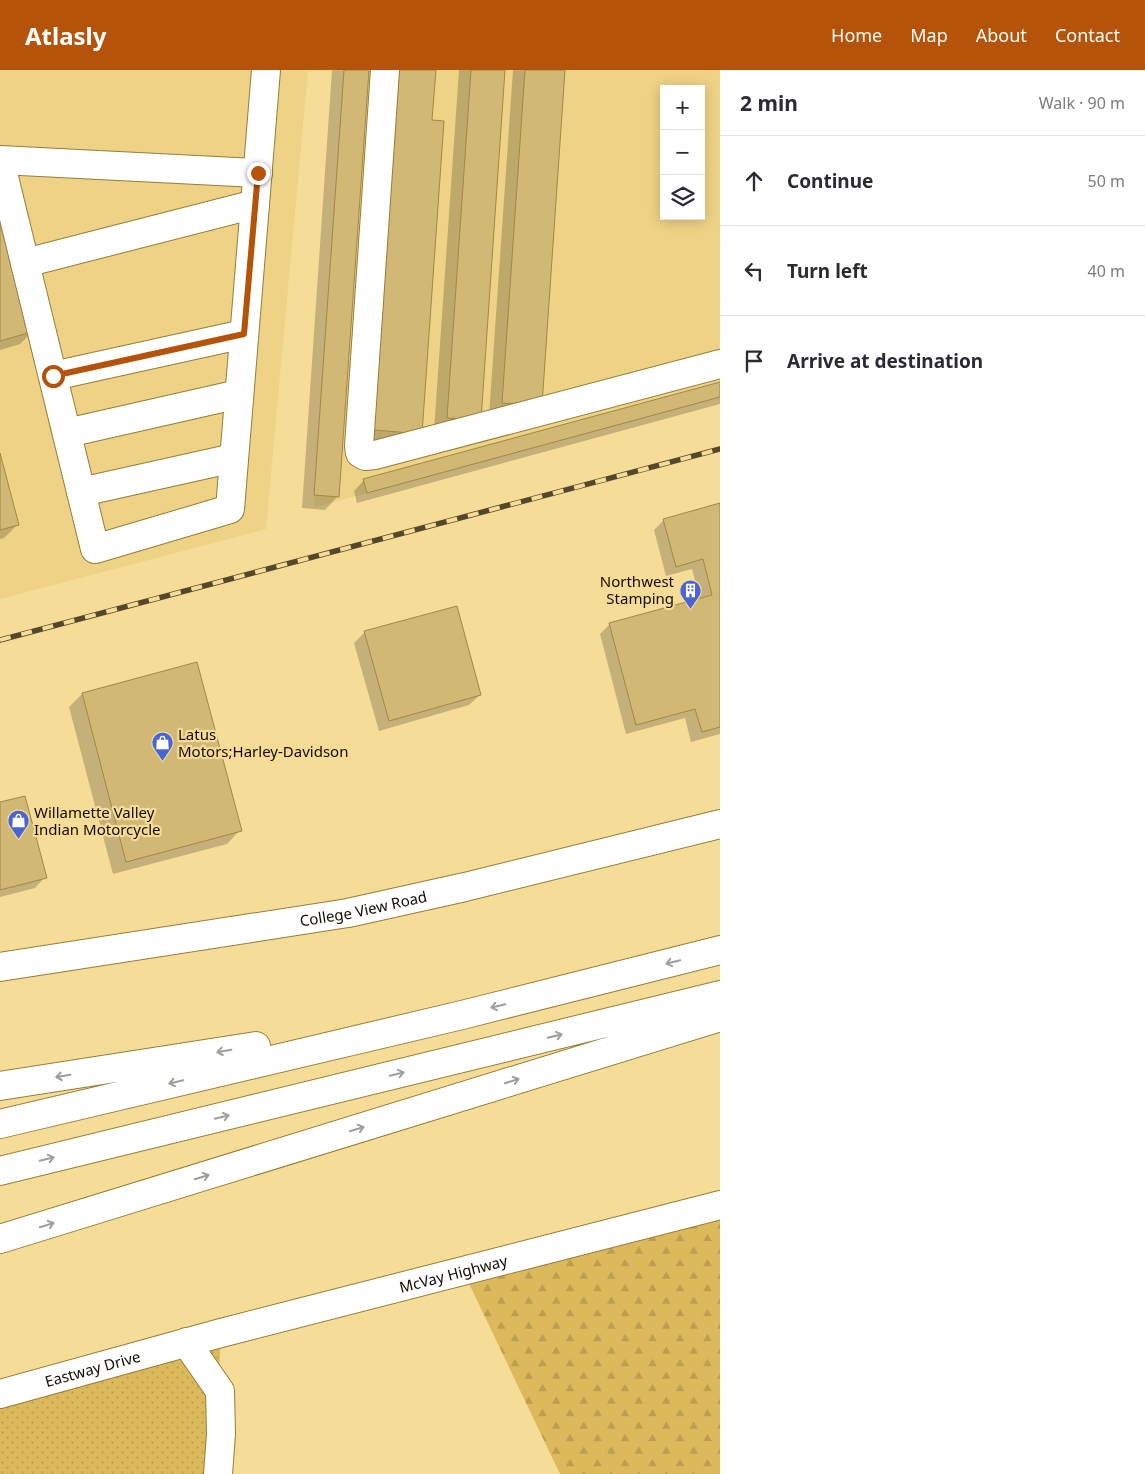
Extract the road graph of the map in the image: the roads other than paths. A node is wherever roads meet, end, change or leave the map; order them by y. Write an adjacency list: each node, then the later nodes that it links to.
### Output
1 (266, 70): 4 (main road)
2 (385, 70): 8 (main road)
3 (0, 160): 4 (main road); 6 (main road)
4 (258, 173): 5 (main road)
5 (255, 204): 6 (main road); 7 (main road)
6 (25, 263): 9 (main road)
7 (244, 334): 9 (main road); 10 (main road)
8 (720, 364)
9 (53, 376): 11 (main road)
10 (239, 394): 11 (main road); 12 (main road)
11 (67, 433): 13 (main road)
12 (234, 458): 13 (main road); 13 (main road)
13 (81, 492)
14 (720, 824): 16 (main road, College View Road)
15 (720, 950): 18 (main road, one-way to 18)
16 (0, 967)
17 (720, 995): 22 (main road, one-way to 17)
18 (462, 1015): 20 (main road, one-way to 20); 21 (main road, one-way to 21)
19 (720, 1017): 24 (main road, one-way to 19)
20 (0, 1086)
21 (0, 1124)
22 (0, 1171)
23 (720, 1205): 25 (main road, McVay Highway)
24 (0, 1239)
25 (186, 1342): 26 (main road, Eastway Drive); 27 (main road)
26 (0, 1394)
27 (218, 1474)

